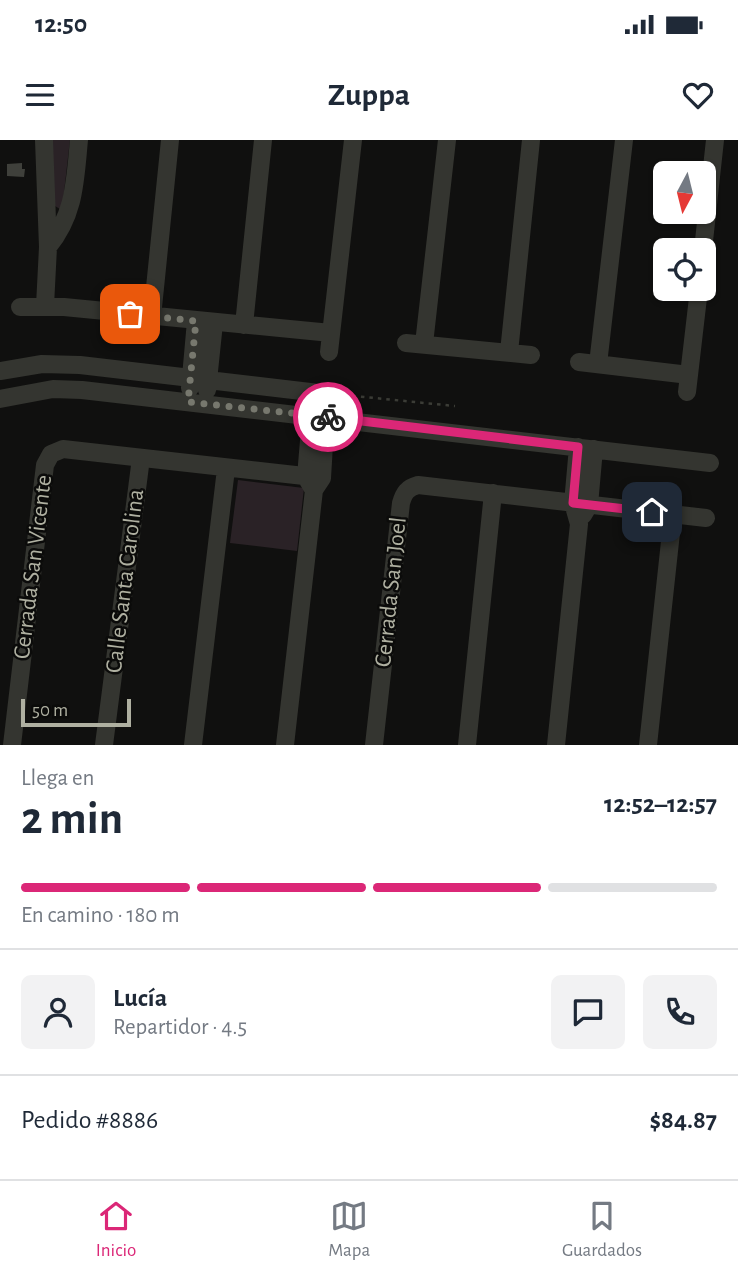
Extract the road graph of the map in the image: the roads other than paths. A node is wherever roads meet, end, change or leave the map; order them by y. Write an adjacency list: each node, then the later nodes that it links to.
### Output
1 (44, 140): 11 (street)
2 (79, 140): 11 (street)
3 (170, 140): 15 (street)
4 (262, 140): 17 (street)
5 (353, 140): 18 (street)
6 (446, 140): 20 (street)
7 (531, 140): 20 (street)
8 (624, 140): 23 (street)
9 (715, 140): 10 (street)
10 (704, 238)
11 (47, 247): 13 (street)
12 (698, 301): 23 (street)
13 (45, 306): 14 (street); 15 (street)
14 (20, 307)
15 (152, 317): 16 (street)
16 (205, 322): 17 (street); 25 (street)
17 (244, 325): 18 (street)
18 (331, 333): 19 (street)
19 (329, 352)
20 (509, 352): 21 (street)
21 (531, 355)
22 (579, 362): 23 (street)
23 (598, 364)
24 (0, 371): 25 (street)
25 (199, 379): 27 (street); 28 (street)
26 (0, 399): 27 (street)
27 (197, 403): 28 (street)
28 (319, 416): 29 (street); 33 (street)
29 (586, 448): 31 (street); 35 (street)
30 (141, 458): 32 (street, Cerrada San Vicente); 38 (street, Cerrada San Vicente); 39 (street, Calle Santa Carolina)
31 (710, 463)
32 (226, 469): 33 (street, Cerrada San Vicente); 40 (street)
33 (314, 481): 41 (street)
34 (493, 493): 35 (street, Cerrada San Joel); 42 (street, Cerrada San Joel); 43 (street)
35 (581, 504): 36 (street, Cerrada San Joel); 44 (street)
36 (673, 514): 37 (street, Cerrada San Joel); 45 (street)
37 (706, 518)
38 (12, 745)
39 (104, 745)
40 (193, 745)
41 (285, 745)
42 (374, 745)
43 (467, 745)
44 (556, 745)
45 (648, 745)

